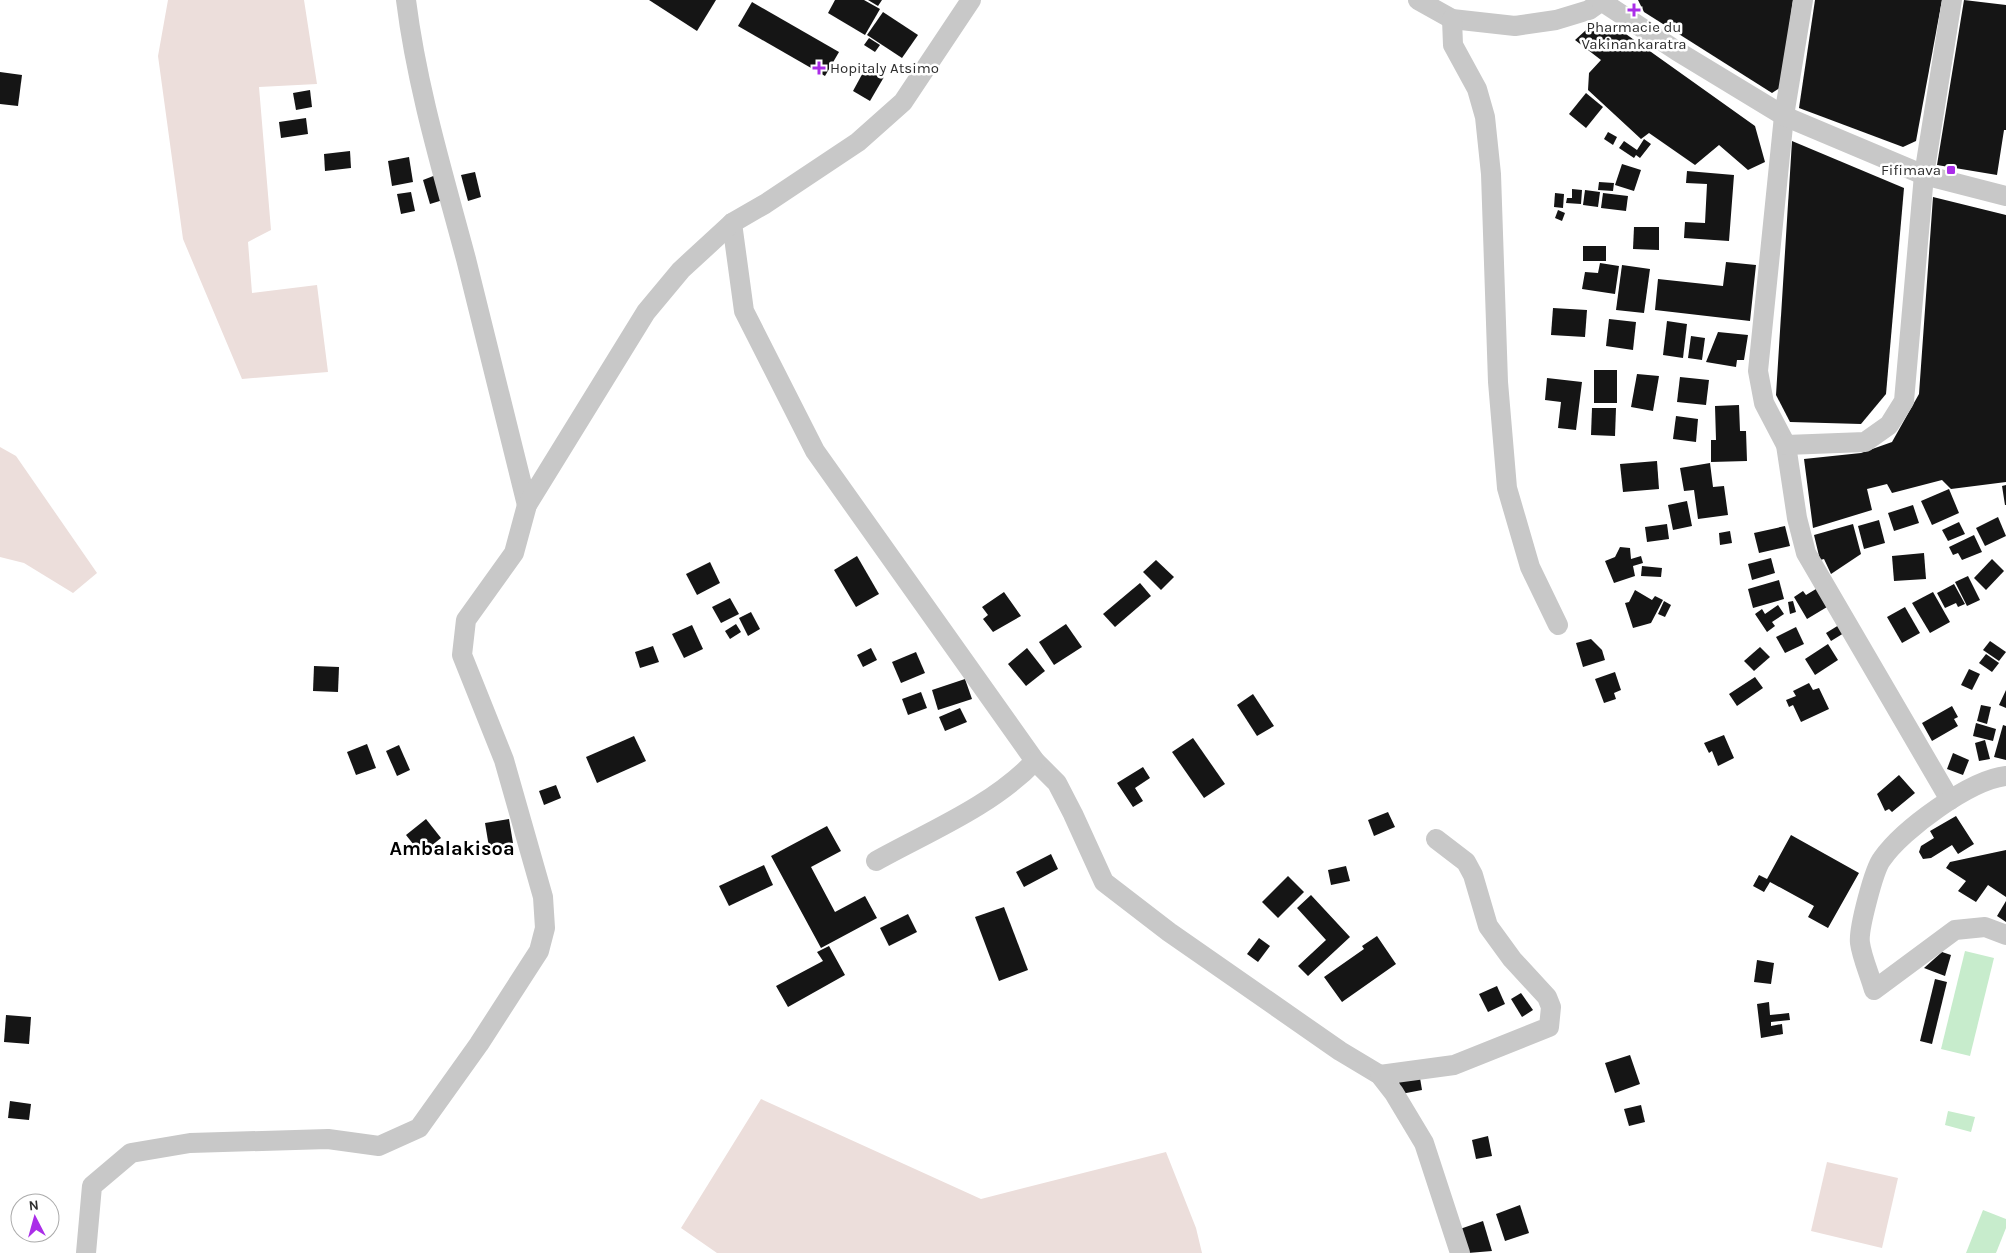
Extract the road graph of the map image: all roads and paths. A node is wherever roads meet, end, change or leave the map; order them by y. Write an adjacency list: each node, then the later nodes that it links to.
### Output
1 (406, 0): 13 (street)
2 (971, 0): 11 (street)
3 (1418, 0): 7 (street)
4 (1803, 0): 8 (street)
5 (1952, 0): 9 (street)
6 (1593, 3): 7 (street); 8 (street)
7 (1452, 19): 14 (street)
8 (1784, 116): 9 (street); 12 (street)
9 (1924, 175): 10 (street); 12 (street)
10 (2006, 196)
11 (732, 223): 13 (street); 15 (street)
12 (1786, 444): 17 (street)
13 (527, 506): 22 (street)
14 (1558, 625)
15 (1035, 761): 19 (street); 21 (street)
16 (2006, 776): 17 (street)
17 (1950, 800): 20 (street)
18 (1436, 838): 21 (street)
19 (876, 861)
20 (2006, 935)
21 (1380, 1076): 23 (street)
22 (86, 1253)
23 (1460, 1253)

